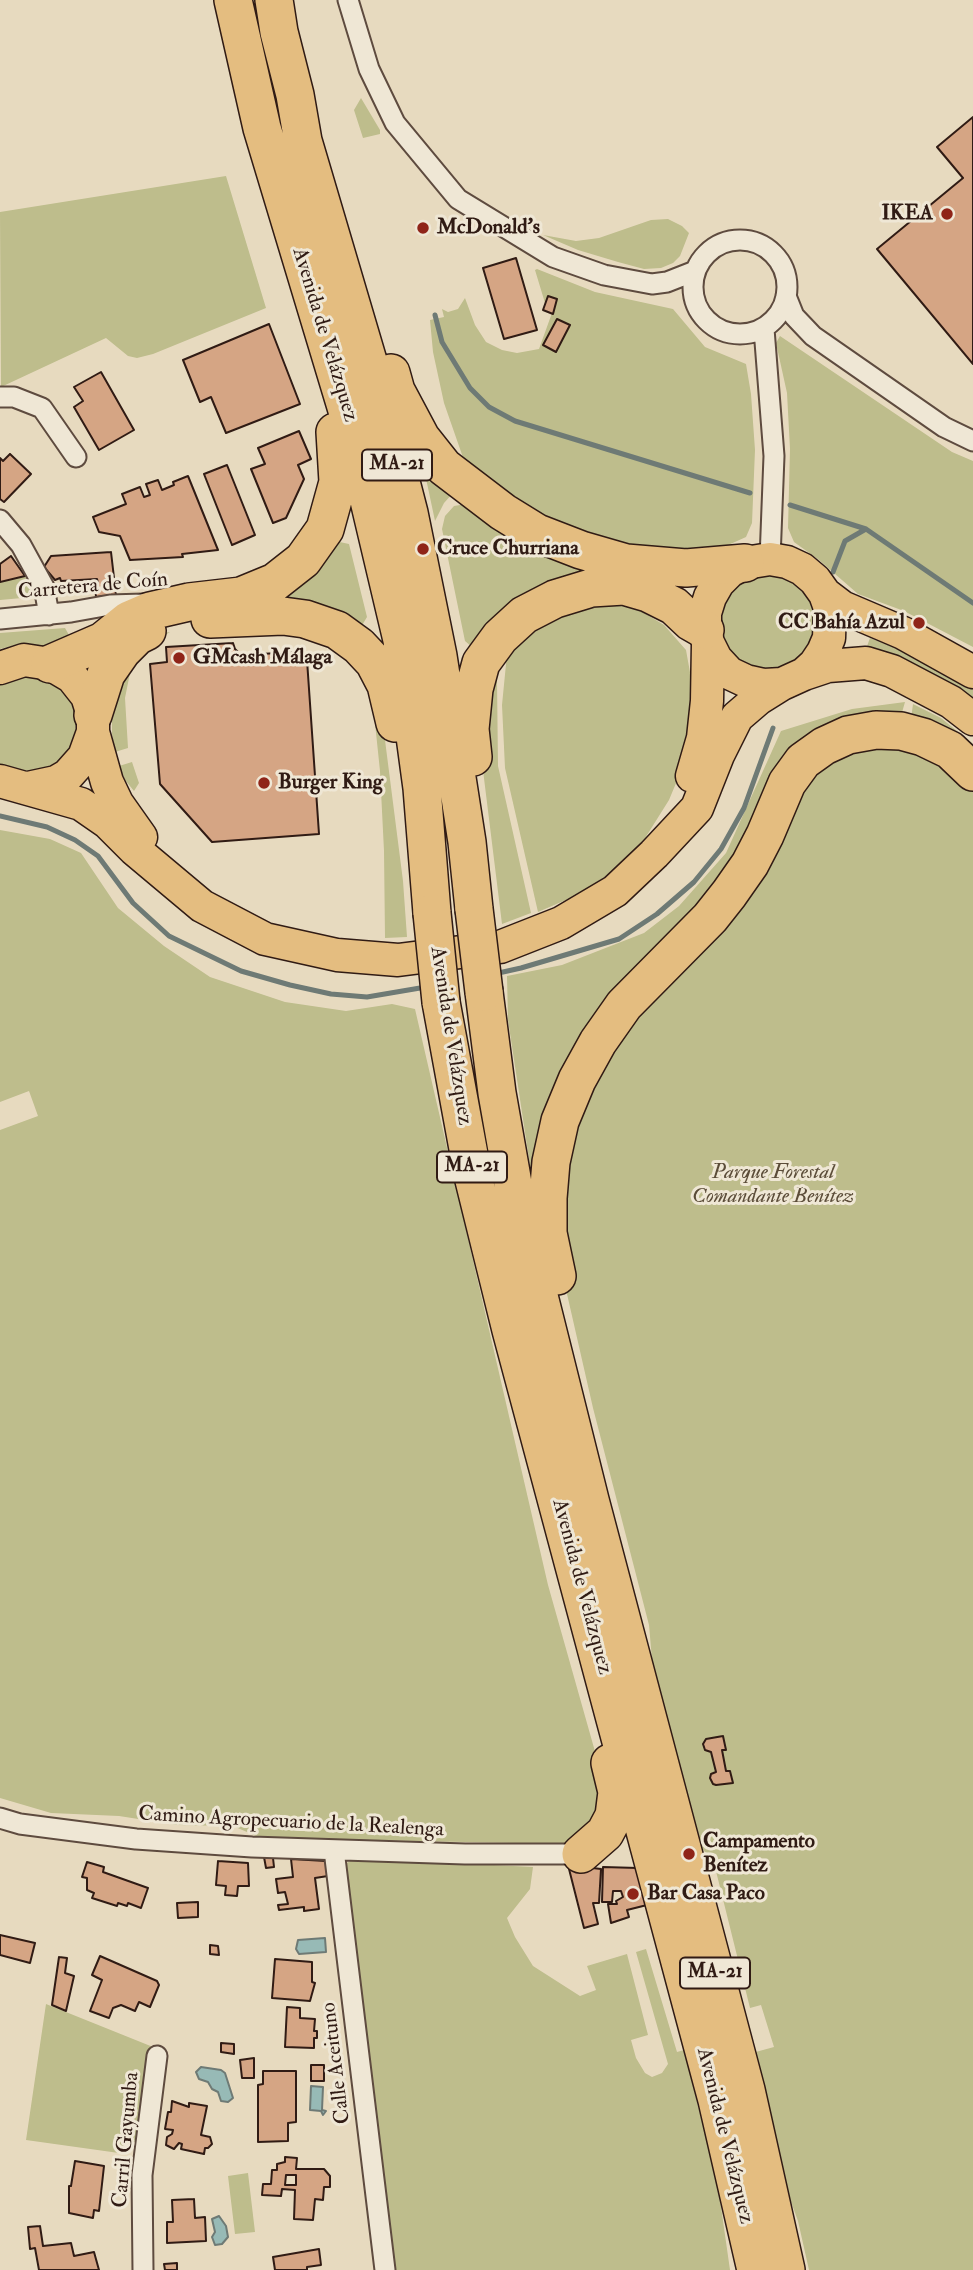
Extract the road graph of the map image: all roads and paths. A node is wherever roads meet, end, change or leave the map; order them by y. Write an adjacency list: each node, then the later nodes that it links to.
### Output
1 (233, 0): 5 (highway, Avenida de Velázquez / MA-21)
2 (274, 0): 4 (highway, Avenida de Velázquez / MA-21)
3 (348, 0): 7 (street)
4 (295, 95): 18 (highway); 32 (highway, Avenida de Velázquez / MA-21)
5 (291, 224): 20 (highway); 35 (highway, Avenida de Velázquez / MA-21)
6 (695, 271): 7 (street); 8 (street); 9 (street)
7 (652, 284): 9 (street)
8 (786, 296): 10 (street); 12 (street)
9 (700, 312): 11 (street)
10 (768, 324): 11 (street); 12 (street); 13 (street)
11 (739, 334): 13 (street)
12 (813, 336): 15 (street)
13 (766, 371): 18 (street)
14 (0, 397): 16 (street)
15 (973, 441)
16 (76, 457)
17 (0, 520): 21 (street)
18 (758, 561): 19 (main road); 23 (main road)
19 (825, 594): 26 (main road); 27 (main road)
20 (189, 601): 21 (street, Carretera de Coín); 24 (highway)
21 (49, 614): 22 (street, Carretera de Coín)
22 (0, 618)
23 (706, 637): 27 (main road); 32 (highway); 33 (main road)
24 (50, 664): 25 (main road); 29 (main road)
25 (0, 668)
26 (973, 672)
27 (793, 679): 28 (main road); 33 (main road)
28 (973, 719)
29 (93, 723): 31 (main road); 34 (main road); 35 (highway)
30 (973, 772): 36 (highway)
31 (14, 784): 34 (main road)
32 (467, 842): 36 (highway, Avenida de Velázquez / MA-21, bridge)
33 (654, 854): 34 (main road)
34 (171, 879)
35 (432, 905): 37 (highway, Avenida de Velázquez / MA-21, bridge)
36 (590, 1500): 46 (highway, Avenida de Velázquez / MA-21)
37 (570, 1547): 40 (highway); 41 (highway, Avenida de Velázquez / MA-21)
38 (0, 1818): 39 (street, Camino Agropecuario de la Realenga)
39 (334, 1850): 40 (street, Camino Agropecuario de la Realenga); 44 (street, Calle Aceituno)
40 (581, 1854): 41 (highway)
41 (655, 1864): 45 (highway, Avenida de Velázquez / MA-21)
42 (157, 2056): 43 (street, Carril Gayumba)
43 (143, 2270)
44 (385, 2270)
45 (756, 2270)
46 (786, 2270)

